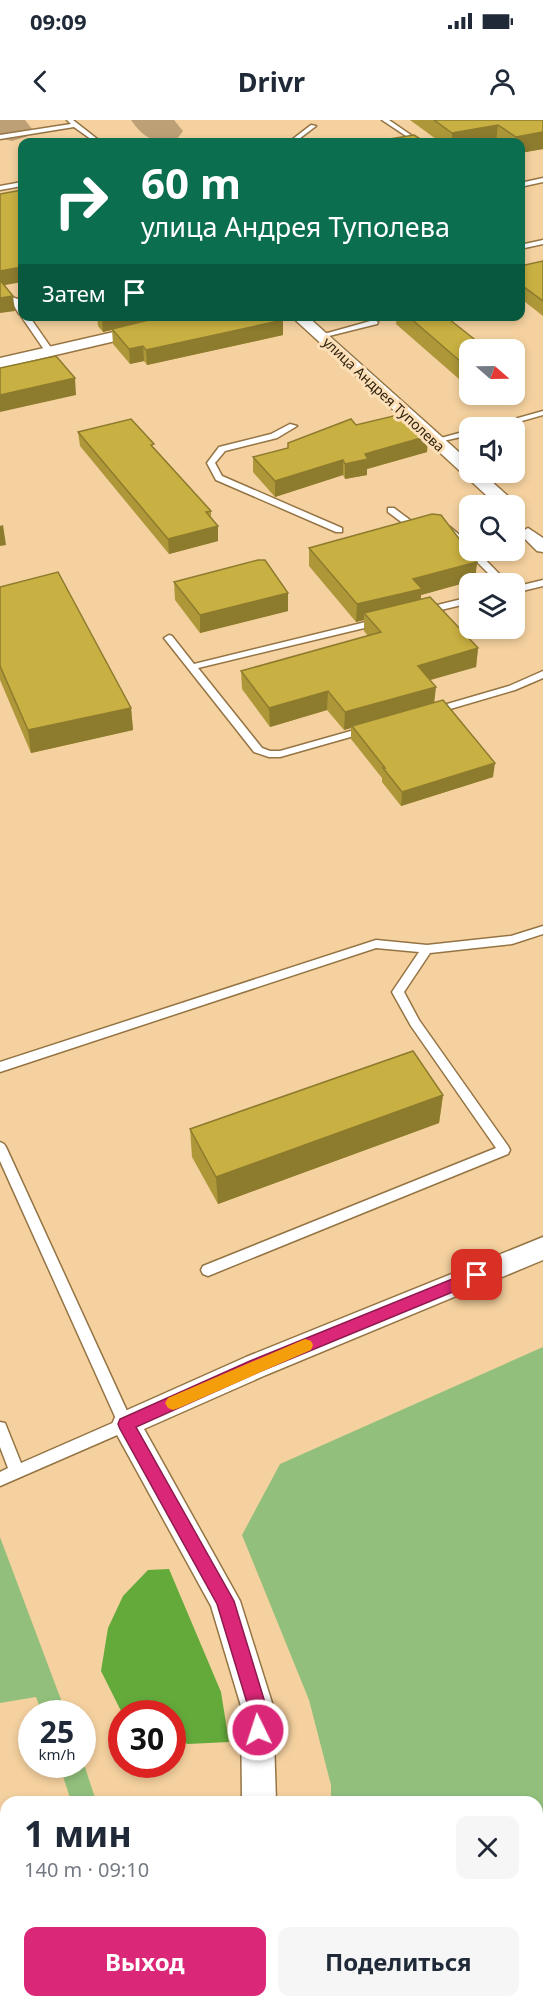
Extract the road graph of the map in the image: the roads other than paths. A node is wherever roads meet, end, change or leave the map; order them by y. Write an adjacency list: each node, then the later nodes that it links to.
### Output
1 (385, 120): 7 (lane)
2 (73, 123): 4 (lane); 5 (lane)
3 (313, 126): 6 (lane)
4 (0, 137)
5 (93, 138)
6 (297, 138)
7 (412, 138)
8 (543, 180): 9 (lane)
9 (525, 184)
10 (18, 185): 11 (lane)
11 (0, 188)
12 (543, 242): 13 (lane)
13 (525, 246)
14 (14, 299): 15 (lane)
15 (18, 306)
16 (28, 321): 21 (lane)
17 (183, 321): 21 (street)
18 (304, 321): 20 (street, улица Андрея Туполева)
19 (374, 322): 20 (lane)
20 (321, 336): 27 (street, улица Андрея Туполева)
21 (50, 352): 22 (street)
22 (0, 363)
23 (543, 413): 24 (lane)
24 (525, 418)
25 (293, 426): 32 (lane)
26 (459, 435): 27 (lane)
27 (434, 441): 28 (street, улица Андрея Туполева)
28 (459, 463)
29 (483, 483): 30 (street, улица Андрея Туполева)
30 (496, 495)
31 (391, 510): 34 (lane)
32 (339, 530)
33 (528, 533): 35 (street)
34 (459, 539)
35 (543, 547)
36 (481, 561): 37 (lane)
37 (494, 573)
38 (543, 583): 39 (lane)
39 (525, 587)
40 (459, 603): 41 (lane)
41 (409, 615)
42 (386, 620): 44 (lane)
43 (169, 638): 44 (lane)
44 (192, 668): 47 (lane)
45 (543, 674): 46 (lane)
46 (424, 713)
47 (379, 726)
48 (543, 930): 49 (lane)
49 (428, 949): 50 (lane); 53 (lane)
50 (0, 1067)
51 (0, 1147): 54 (lane)
52 (543, 1248): 54 (street)
53 (208, 1270)
54 (126, 1424): 57 (lane); 59 (street)
55 (0, 1428): 56 (lane)
56 (4, 1452): 57 (lane)
57 (16, 1472): 58 (lane)
58 (0, 1479)
59 (259, 1796)

